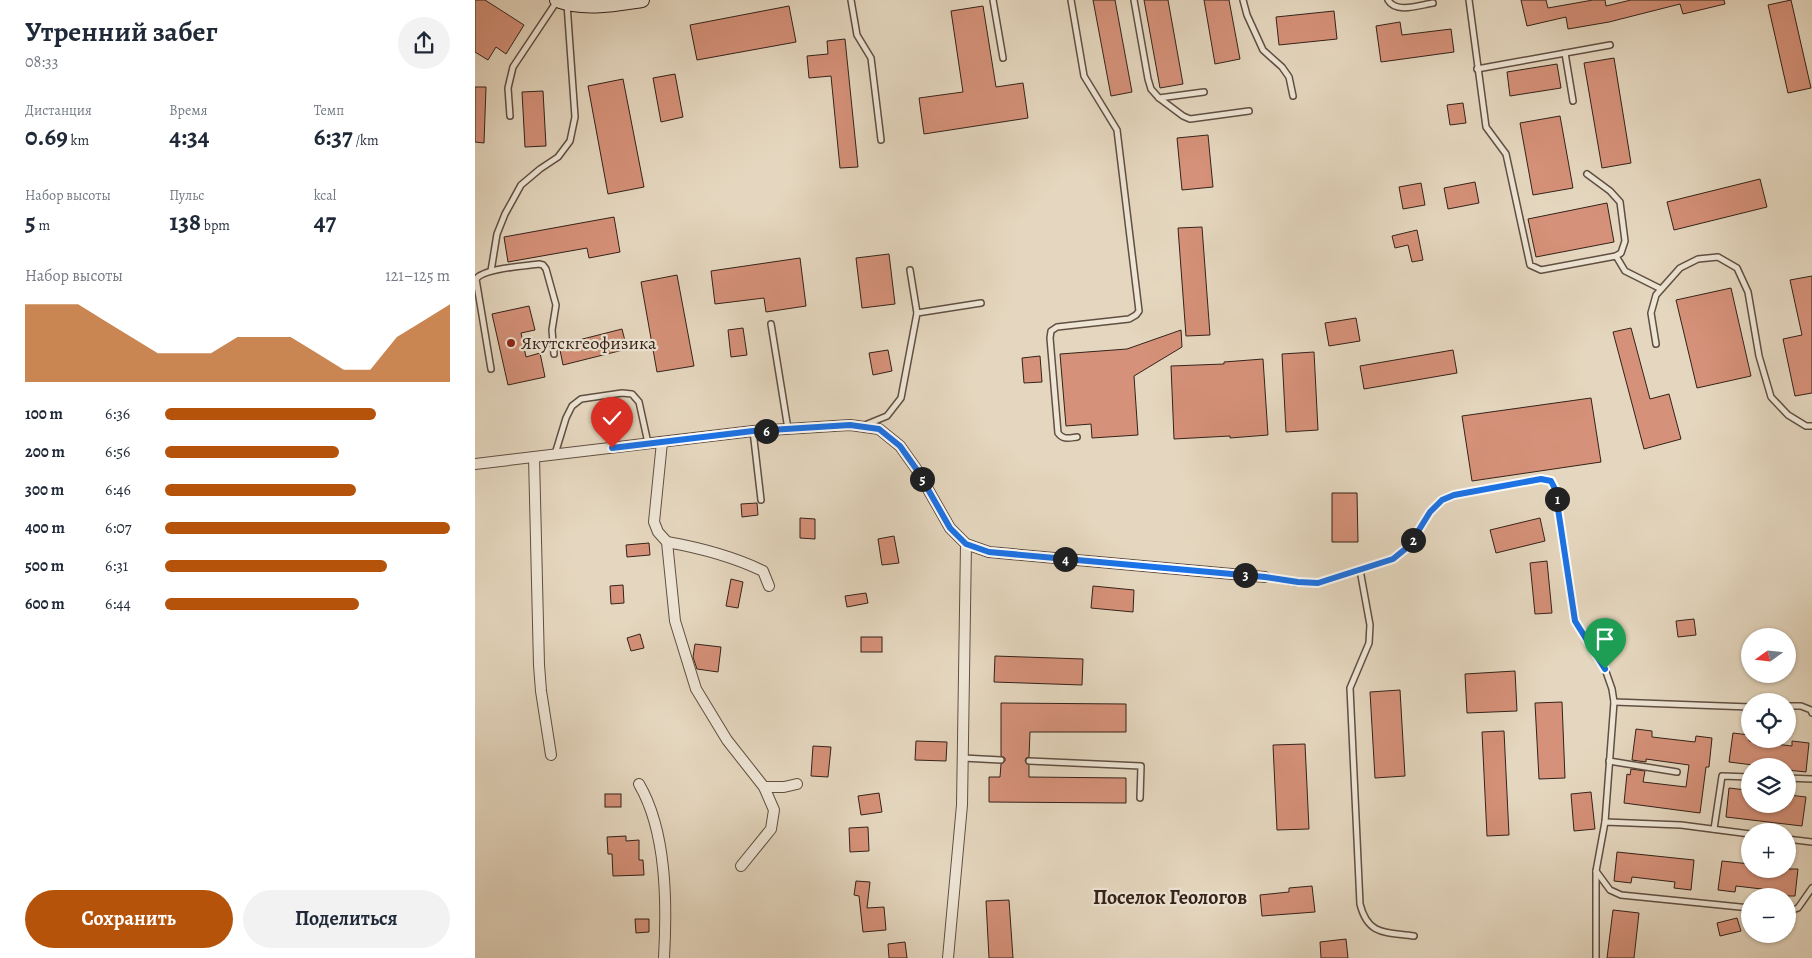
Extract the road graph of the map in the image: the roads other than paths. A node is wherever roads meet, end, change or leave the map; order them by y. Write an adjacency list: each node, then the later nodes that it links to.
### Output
1 (642, 0): 9 (main road)
2 (851, 0): 21 (lane)
3 (993, 0): 13 (lane)
4 (1071, 0): 37 (lane)
5 (1134, 0): 17 (lane)
6 (1243, 0): 16 (lane)
7 (1387, 0): 10 (lane)
8 (1469, 0): 14 (lane)
9 (561, 1): 20 (lane); 25 (lane)
10 (1433, 3)
11 (1610, 45): 12 (lane)
12 (1565, 53): 14 (lane); 18 (lane)
13 (1003, 58)
14 (1477, 69): 23 (lane)
15 (1204, 92): 17 (lane)
16 (1293, 96)
17 (1159, 98): 19 (lane)
18 (1573, 101)
19 (1249, 111)
20 (510, 116)
21 (881, 140)
22 (1587, 174): 23 (lane)
23 (1616, 256): 26 (lane)
24 (910, 270): 28 (lane)
25 (491, 271): 31 (lane); 32 (lane)
26 (1661, 289): 30 (lane); 34 (lane)
27 (981, 303): 28 (lane)
28 (917, 313): 33 (lane)
29 (771, 324): 35 (lane)
30 (1656, 344)
31 (554, 354)
32 (491, 370)
33 (859, 426): 35 (street); 45 (street)
34 (1812, 426)
35 (788, 429): 36 (street)
36 (753, 431): 38 (street); 43 (lane)
37 (1077, 436)
38 (662, 442): 39 (street); 44 (street)
39 (649, 444): 40 (street); 40 (lane)
40 (555, 454): 41 (street)
41 (534, 457): 42 (street); 53 (street)
42 (475, 464)
43 (761, 500)
44 (667, 542): 48 (street); 64 (street)
45 (966, 544): 47 (street); 54 (street)
46 (1360, 570): 47 (lane); 49 (lane); 76 (lane)
47 (1265, 577)
48 (769, 586)
49 (1614, 702): 51 (lane); 57 (lane)
50 (1796, 706): 52 (lane)
51 (1741, 707)
52 (1812, 713)
53 (551, 755)
54 (962, 758): 55 (lane); 78 (street)
55 (1001, 760)
56 (1029, 761): 65 (lane)
57 (1609, 761): 58 (lane); 66 (lane)
58 (1677, 772)
59 (1741, 776): 67 (lane)
60 (1796, 778): 61 (lane)
61 (1812, 779)
62 (639, 784): 77 (street)
63 (797, 784): 64 (street)
64 (764, 788): 71 (street)
65 (1140, 798)
66 (1605, 822): 67 (lane); 72 (lane)
67 (1714, 829): 68 (lane)
68 (1741, 833)
69 (1796, 840): 70 (lane)
70 (1812, 842)
71 (741, 866)
72 (1596, 870): 74 (lane); 79 (lane)
73 (1812, 888): 75 (lane)
74 (1741, 907)
75 (1796, 909)
76 (1413, 936)
77 (664, 958)
78 (948, 958)
79 (1596, 958)

